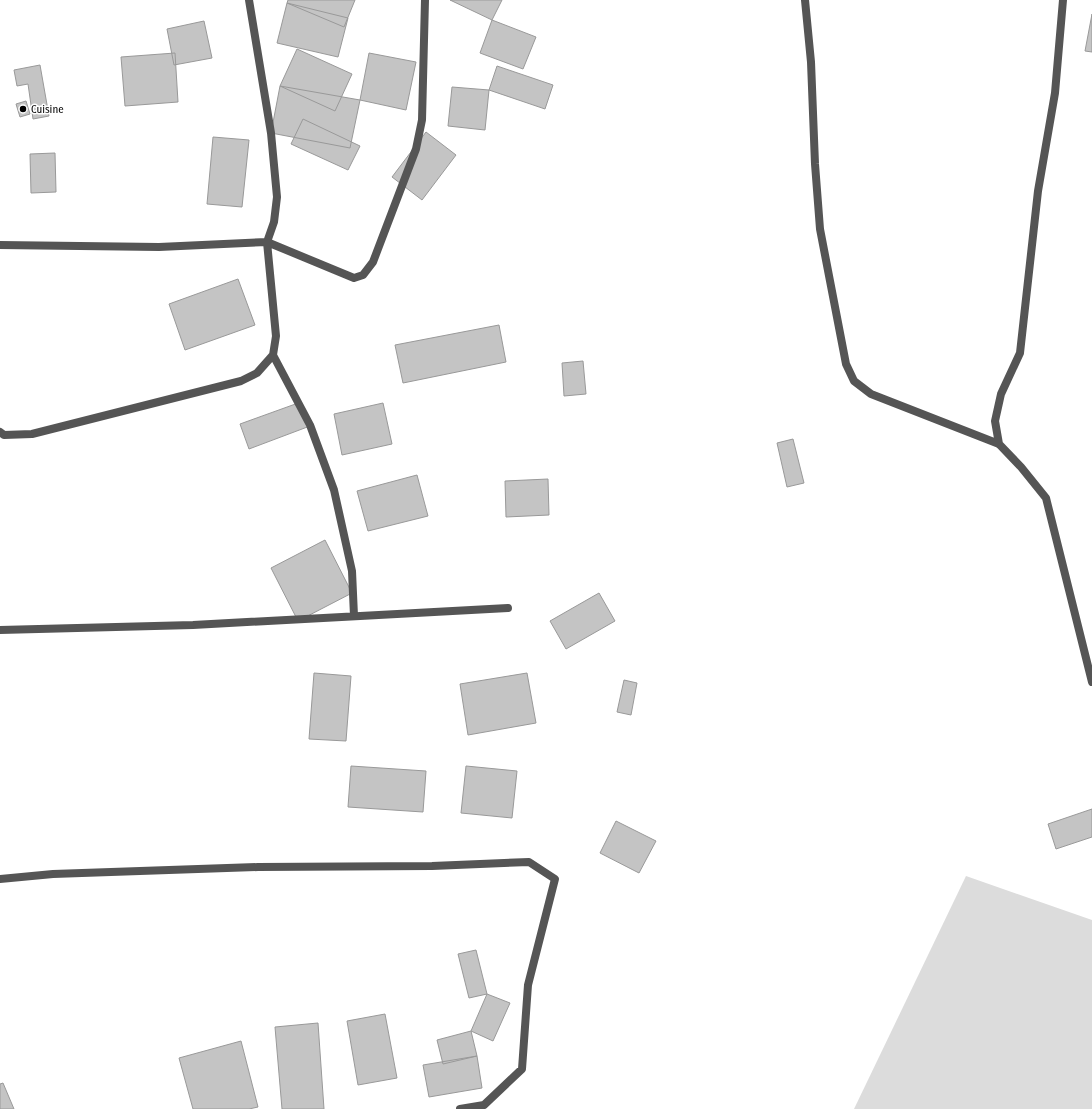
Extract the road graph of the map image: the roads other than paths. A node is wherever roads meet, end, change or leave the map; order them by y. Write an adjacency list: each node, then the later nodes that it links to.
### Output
1 (249, 0): 5 (street)
2 (425, 0): 5 (street)
3 (805, 0): 9 (street)
4 (1063, 0): 9 (street)
5 (267, 242): 6 (street); 7 (street)
6 (0, 245)
7 (273, 355): 8 (street); 11 (street)
8 (0, 432)
9 (999, 444): 13 (street)
10 (508, 608): 11 (street)
11 (354, 616): 12 (street)
12 (0, 630)
13 (1092, 682)
14 (0, 879): 15 (street)
15 (460, 1109)

